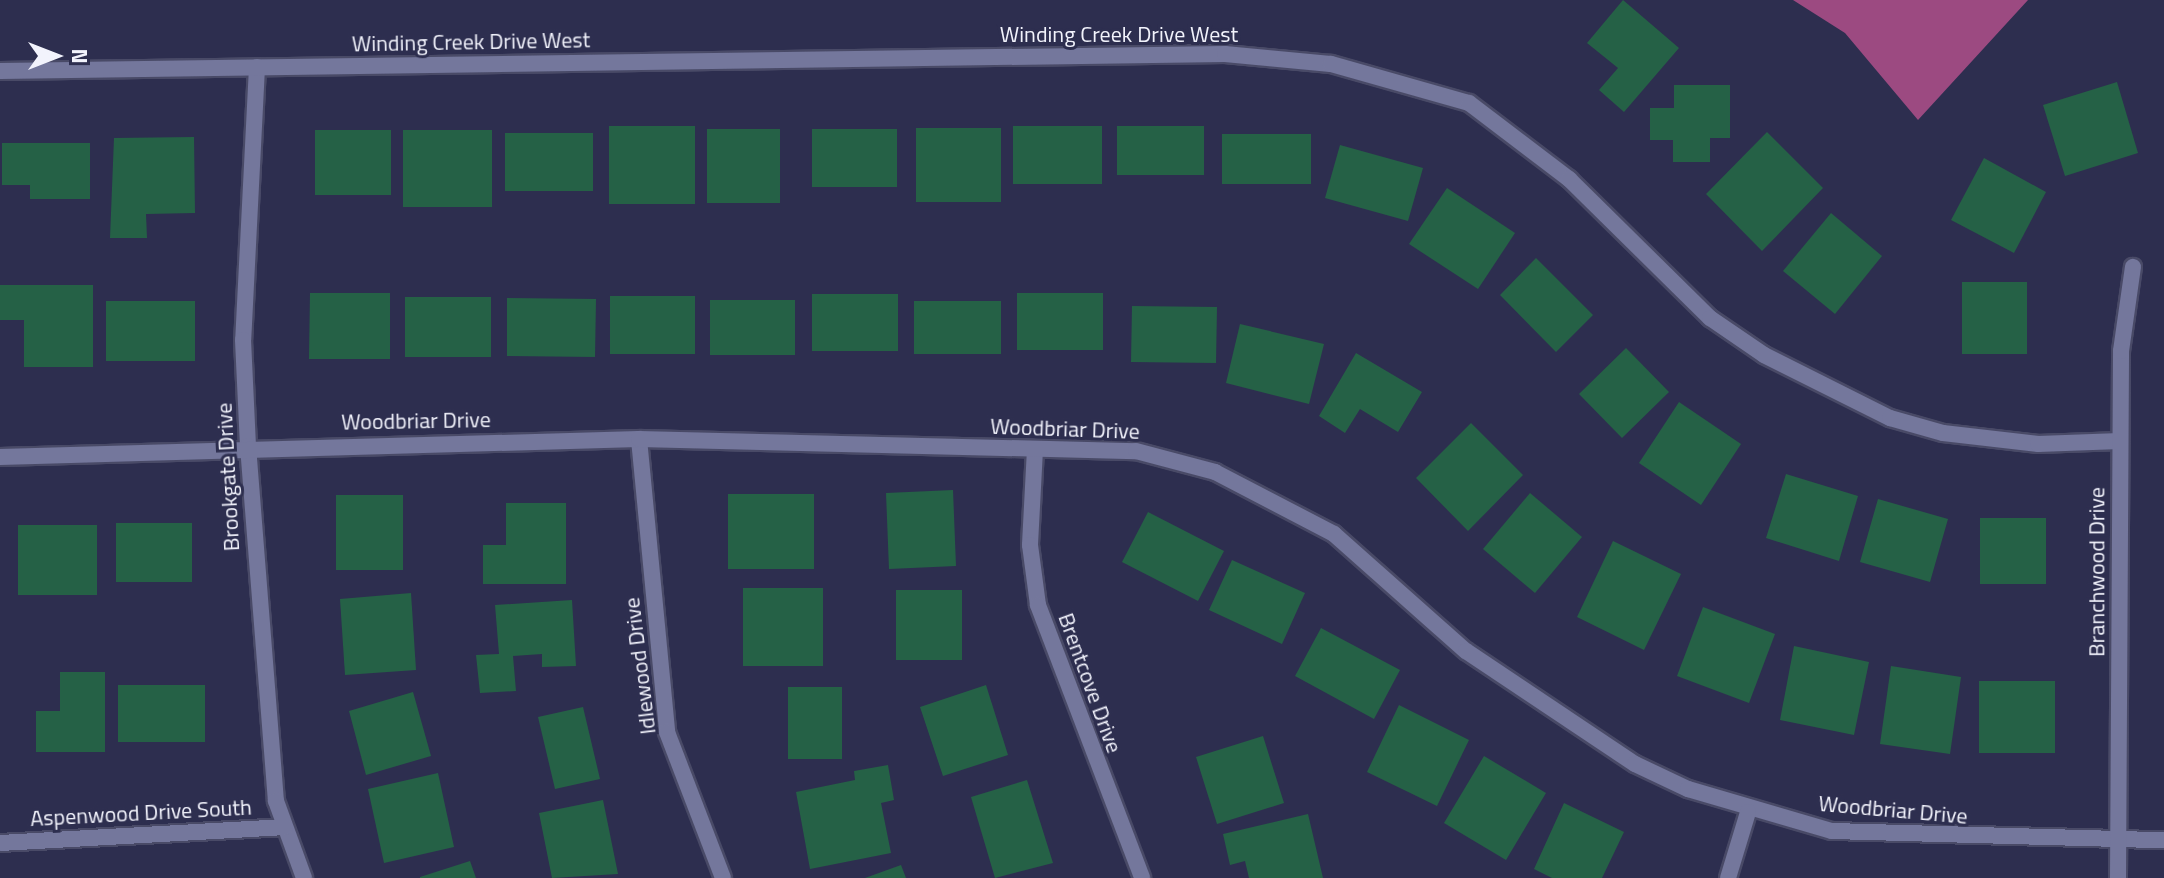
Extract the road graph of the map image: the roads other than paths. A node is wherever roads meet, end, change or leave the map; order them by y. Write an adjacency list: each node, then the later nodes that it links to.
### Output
1 (257, 67): 2 (street, Winding Creek Drive West); 5 (street, Winding Creek Drive West); 6 (street, Brookgate Drive)
2 (0, 71)
3 (2133, 267): 5 (street, Branchwood Drive)
4 (639, 439): 6 (street, Woodbriar Drive); 7 (street, Woodbriar Drive); 15 (street, Idlewood Drive)
5 (2120, 441): 12 (street, Branchwood Drive)
6 (248, 446): 8 (street, Woodbriar Drive); 10 (street, Brookgate Drive)
7 (1035, 449): 9 (street, Woodbriar Drive); 16 (street, Brentcove Drive)
8 (0, 457)
9 (1748, 812): 12 (street, Woodbriar Drive); 17 (street)
10 (285, 827): 13 (street, Aspenwood Drive South); 14 (street, Brookgate Drive)
11 (2164, 840): 12 (street, Woodbriar Drive)
12 (2118, 841): 18 (street, Branchwood Drive)
13 (0, 843)
14 (304, 878)
15 (723, 878)
16 (1142, 878)
17 (1728, 878)
18 (2118, 878)

